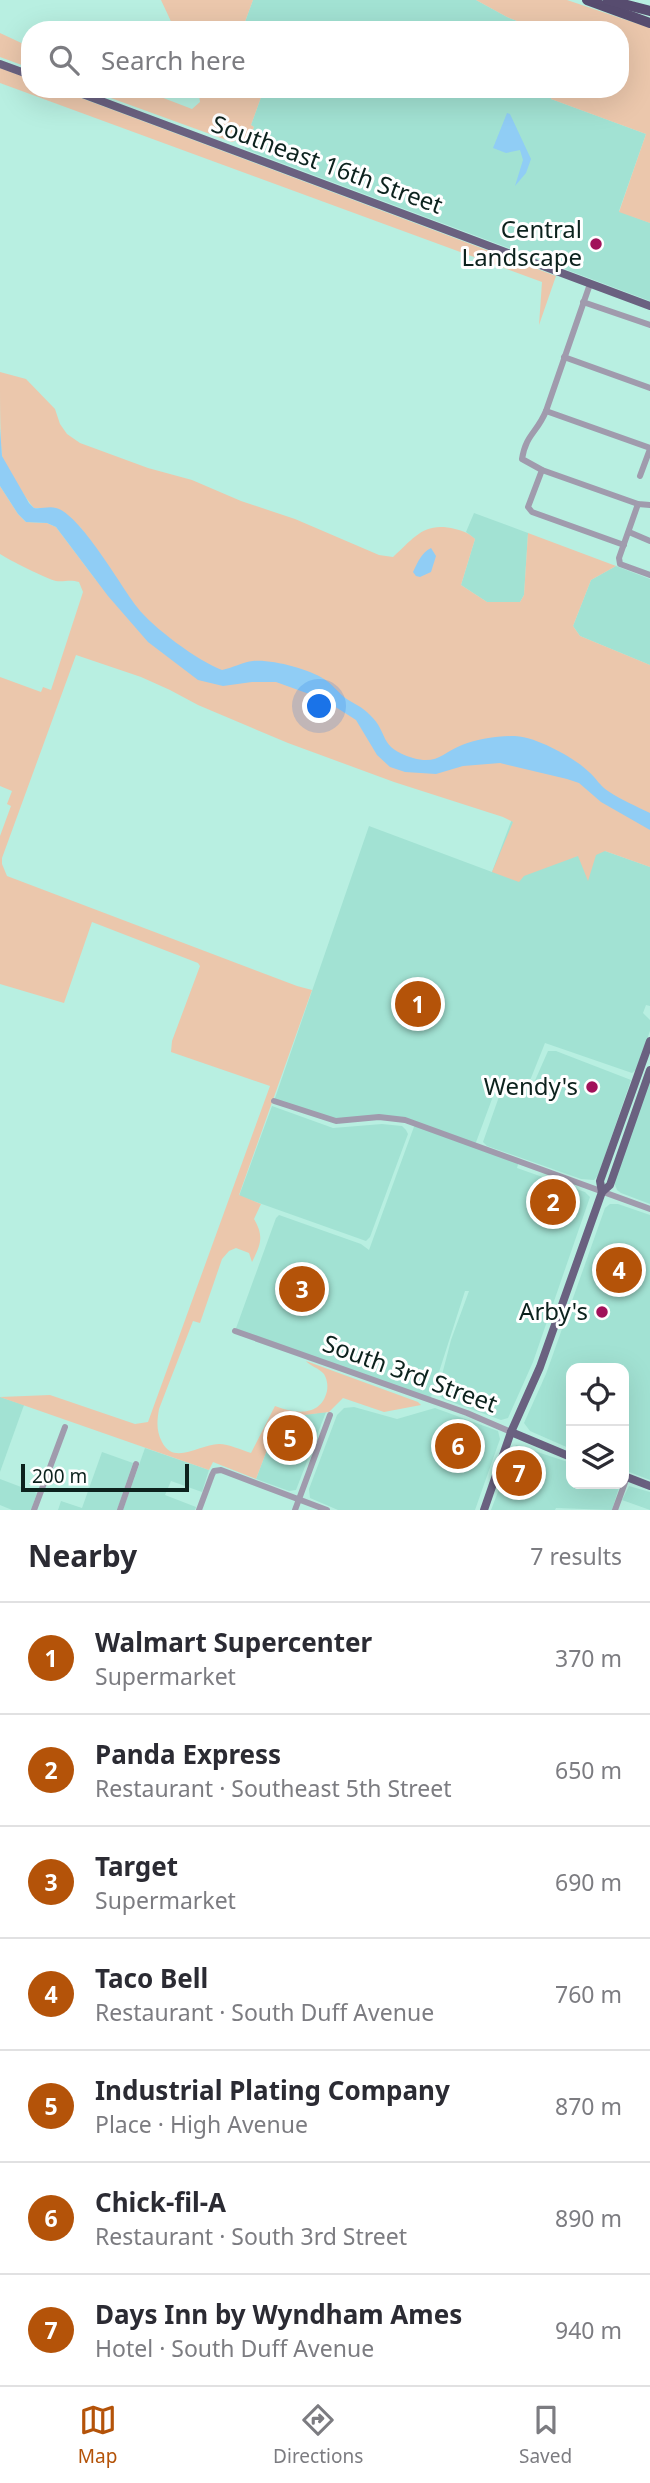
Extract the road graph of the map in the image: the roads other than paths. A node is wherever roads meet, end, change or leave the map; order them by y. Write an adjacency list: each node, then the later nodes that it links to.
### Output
1 (587, 0): 4 (highway)
2 (608, 0): 3 (highway)
3 (650, 11)
4 (650, 23)
5 (0, 64): 6 (main road)
6 (21, 72)
7 (93, 98): 8 (main road, Southeast 16th Street)
8 (590, 284): 9 (street); 10 (main road, Southeast 16th Street)
9 (583, 302): 11 (street); 12 (street)
10 (650, 306)
11 (650, 326)
12 (564, 357): 13 (street); 14 (street)
13 (650, 388)
14 (546, 411): 15 (street); 16 (street)
15 (650, 448): 17 (street)
16 (542, 470): 18 (street); 22 (street)
17 (640, 476)
18 (638, 504): 19 (street); 20 (street)
19 (650, 505)
20 (629, 532): 21 (street); 22 (street)
21 (650, 541)
22 (624, 545): 23 (street)
23 (650, 575)
24 (650, 1041): 27 (main road)
25 (650, 1070): 27 (main road)
26 (274, 1101): 27 (street)
27 (602, 1192): 28 (street); 32 (main road)
28 (650, 1209)
29 (235, 1331): 32 (street, South 3rd Street)
30 (330, 1415): 38 (street)
31 (65, 1427): 39 (street)
32 (511, 1432): 33 (main road, South 3rd Street); 44 (main road)
33 (566, 1455)
34 (136, 1464): 40 (street)
35 (629, 1478): 36 (main road)
36 (650, 1486)
37 (621, 1489): 45 (street)
38 (299, 1499): 41 (street); 42 (street); 43 (street)
39 (34, 1510)
40 (120, 1510)
41 (200, 1510)
42 (295, 1510)
43 (327, 1510)
44 (484, 1510)
45 (615, 1510)

